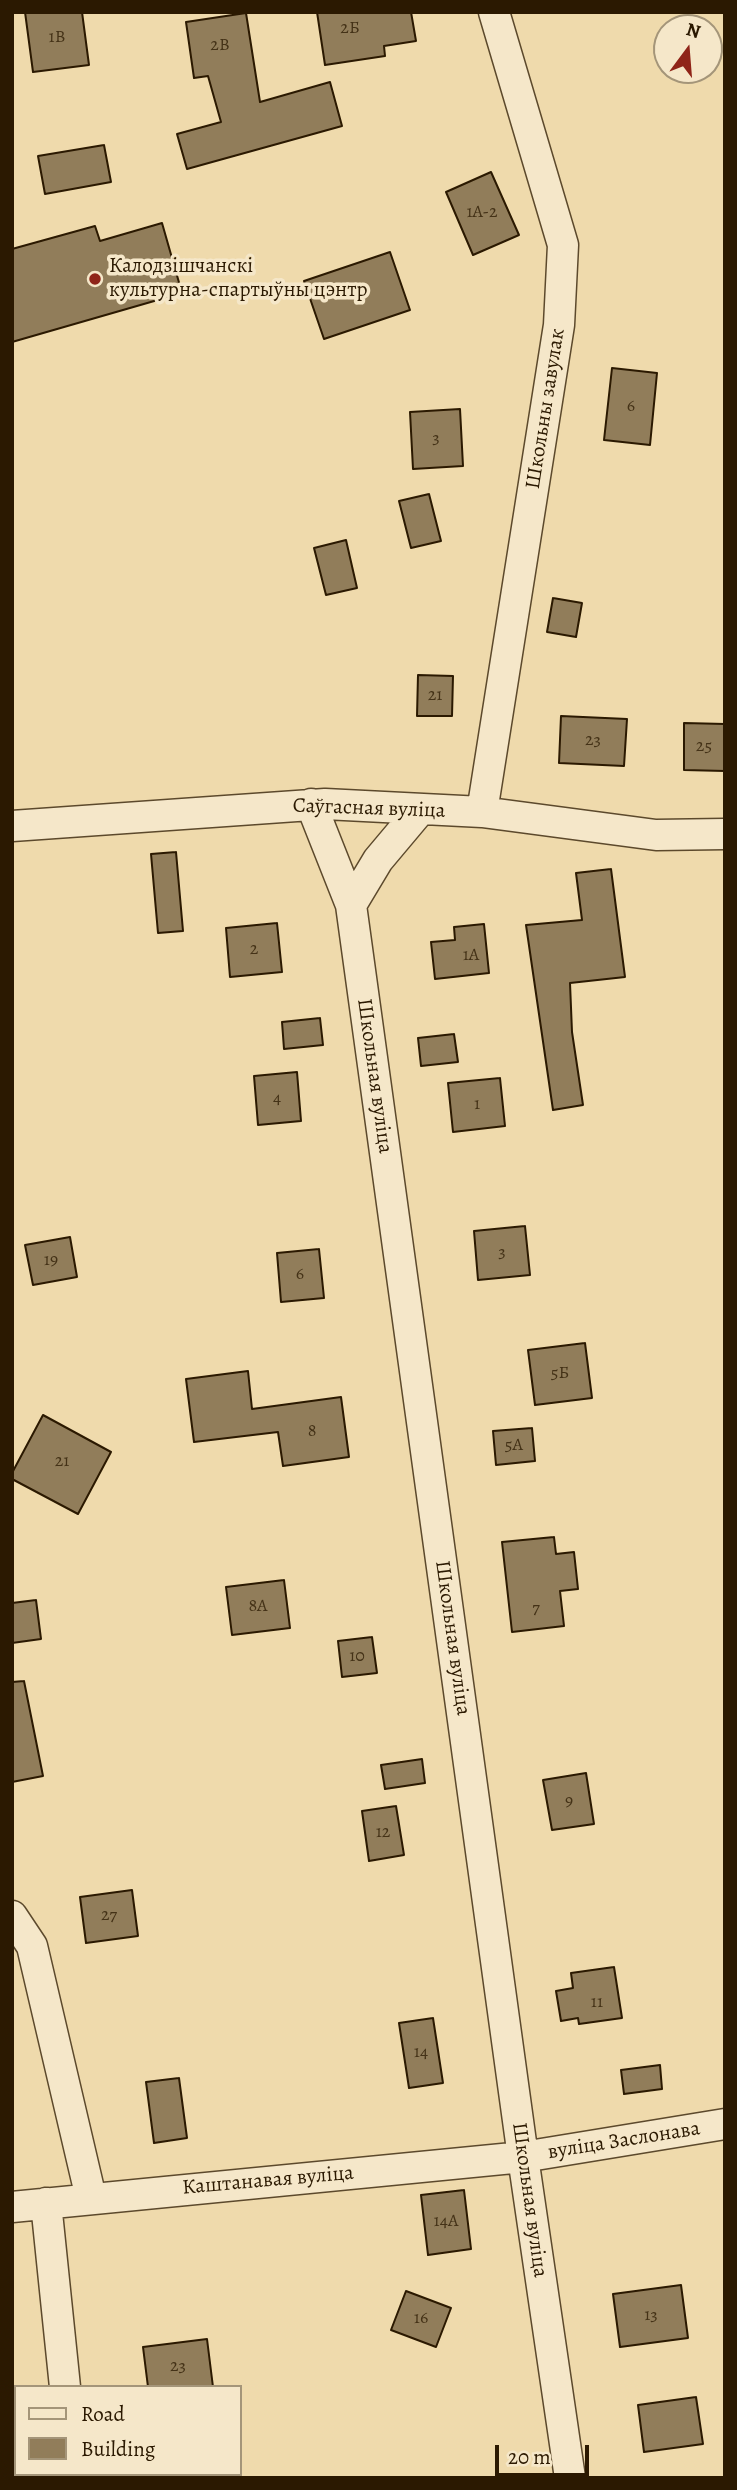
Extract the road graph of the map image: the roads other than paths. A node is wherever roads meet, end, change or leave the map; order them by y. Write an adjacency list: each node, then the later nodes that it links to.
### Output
1 (494, 12): 4 (street, Школьны завулак)
2 (311, 804): 3 (street, Саўгасная вуліца); 5 (street, Саўгасная вуліца); 7 (street, Школьная вуліца)
3 (420, 810): 4 (street, Саўгасная вуліца); 7 (street)
4 (482, 813): 6 (street, Саўгасная вуліца)
5 (12, 826)
6 (725, 834)
7 (351, 905): 10 (street, Школьная вуліца)
8 (12, 1916): 11 (street)
9 (725, 2124): 10 (street, вуліца Заслонава)
10 (523, 2157): 11 (street, Каштанавая вуліца); 15 (street, Школьная вуліца)
11 (91, 2198): 12 (street, Каштанавая вуліца)
12 (46, 2203): 13 (street, Каштанавая вуліца); 14 (street)
13 (12, 2207)
14 (65, 2385)
15 (569, 2478)

